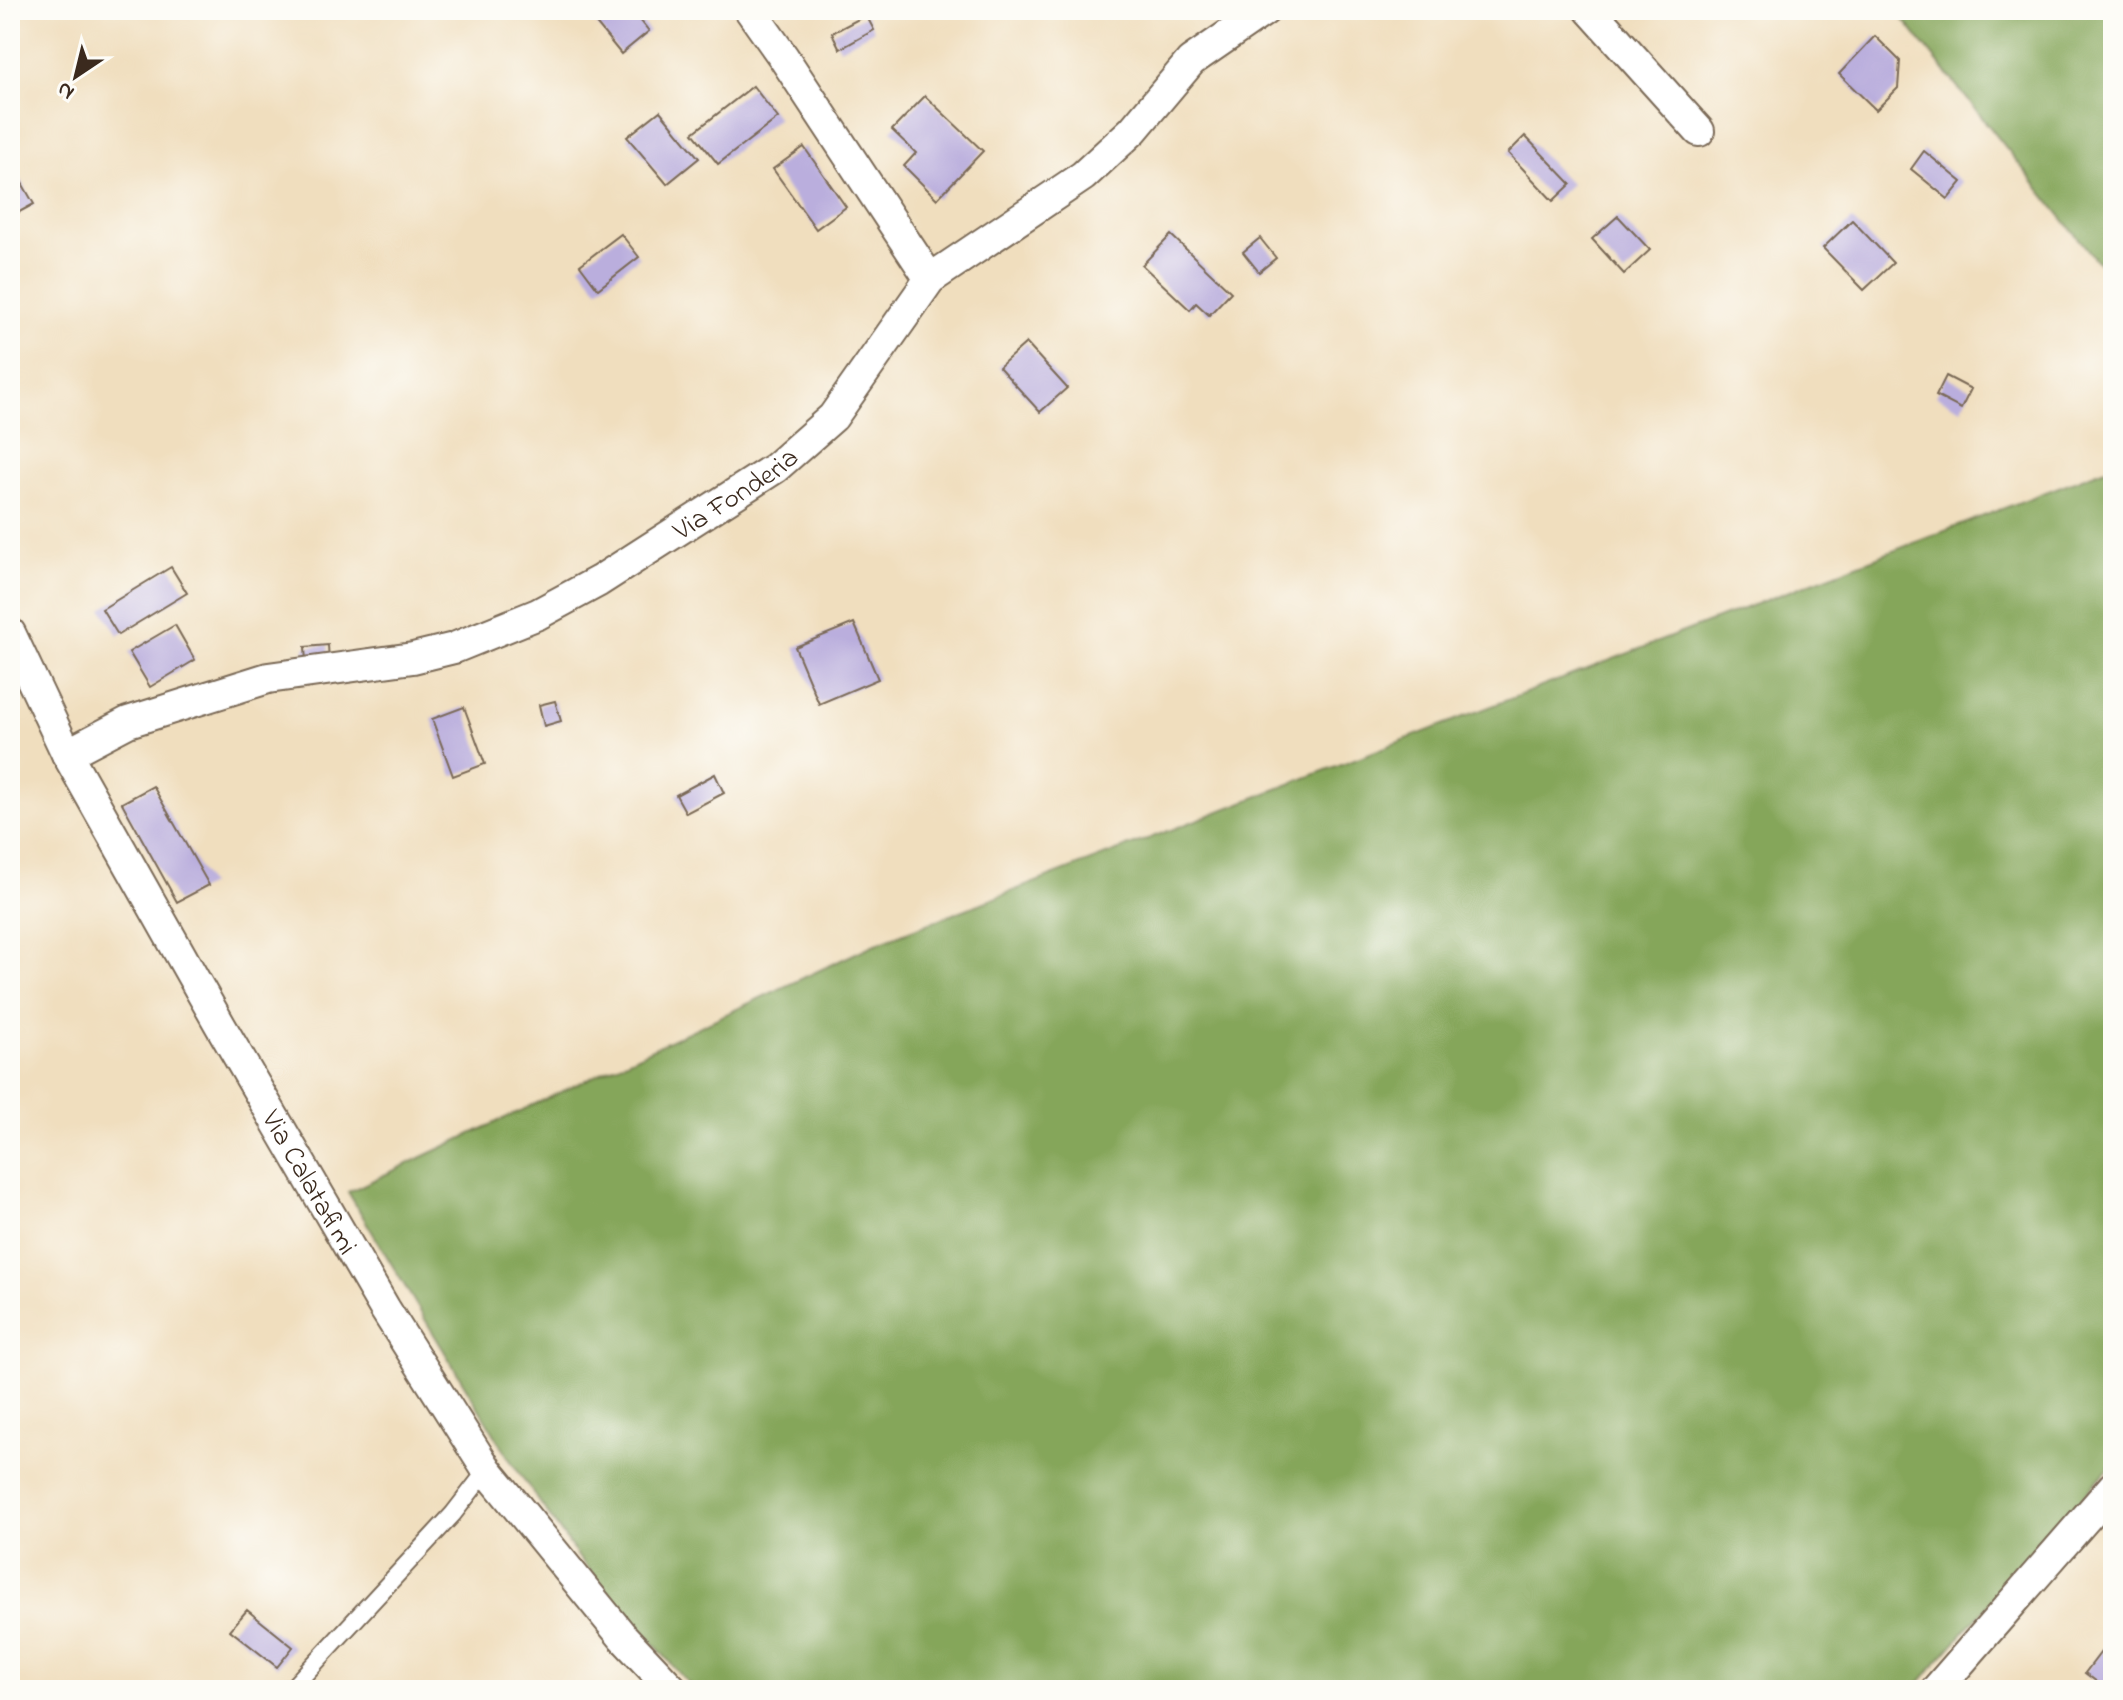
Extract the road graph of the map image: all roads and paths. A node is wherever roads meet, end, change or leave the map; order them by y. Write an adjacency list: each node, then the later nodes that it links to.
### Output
1 (750, 10): 5 (street)
2 (1265, 10): 5 (street, Via Fonderia)
3 (1590, 10): 4 (street)
4 (1699, 131)
5 (930, 279): 7 (street, Via Fonderia)
6 (10, 633): 7 (street, Via Calatafimi)
7 (67, 754): 8 (street, Via Calatafimi)
8 (487, 1470): 10 (lane); 11 (street, Via Calatafimi)
9 (2113, 1487): 12 (street)
10 (290, 1690)
11 (673, 1690)
12 (1936, 1690)

